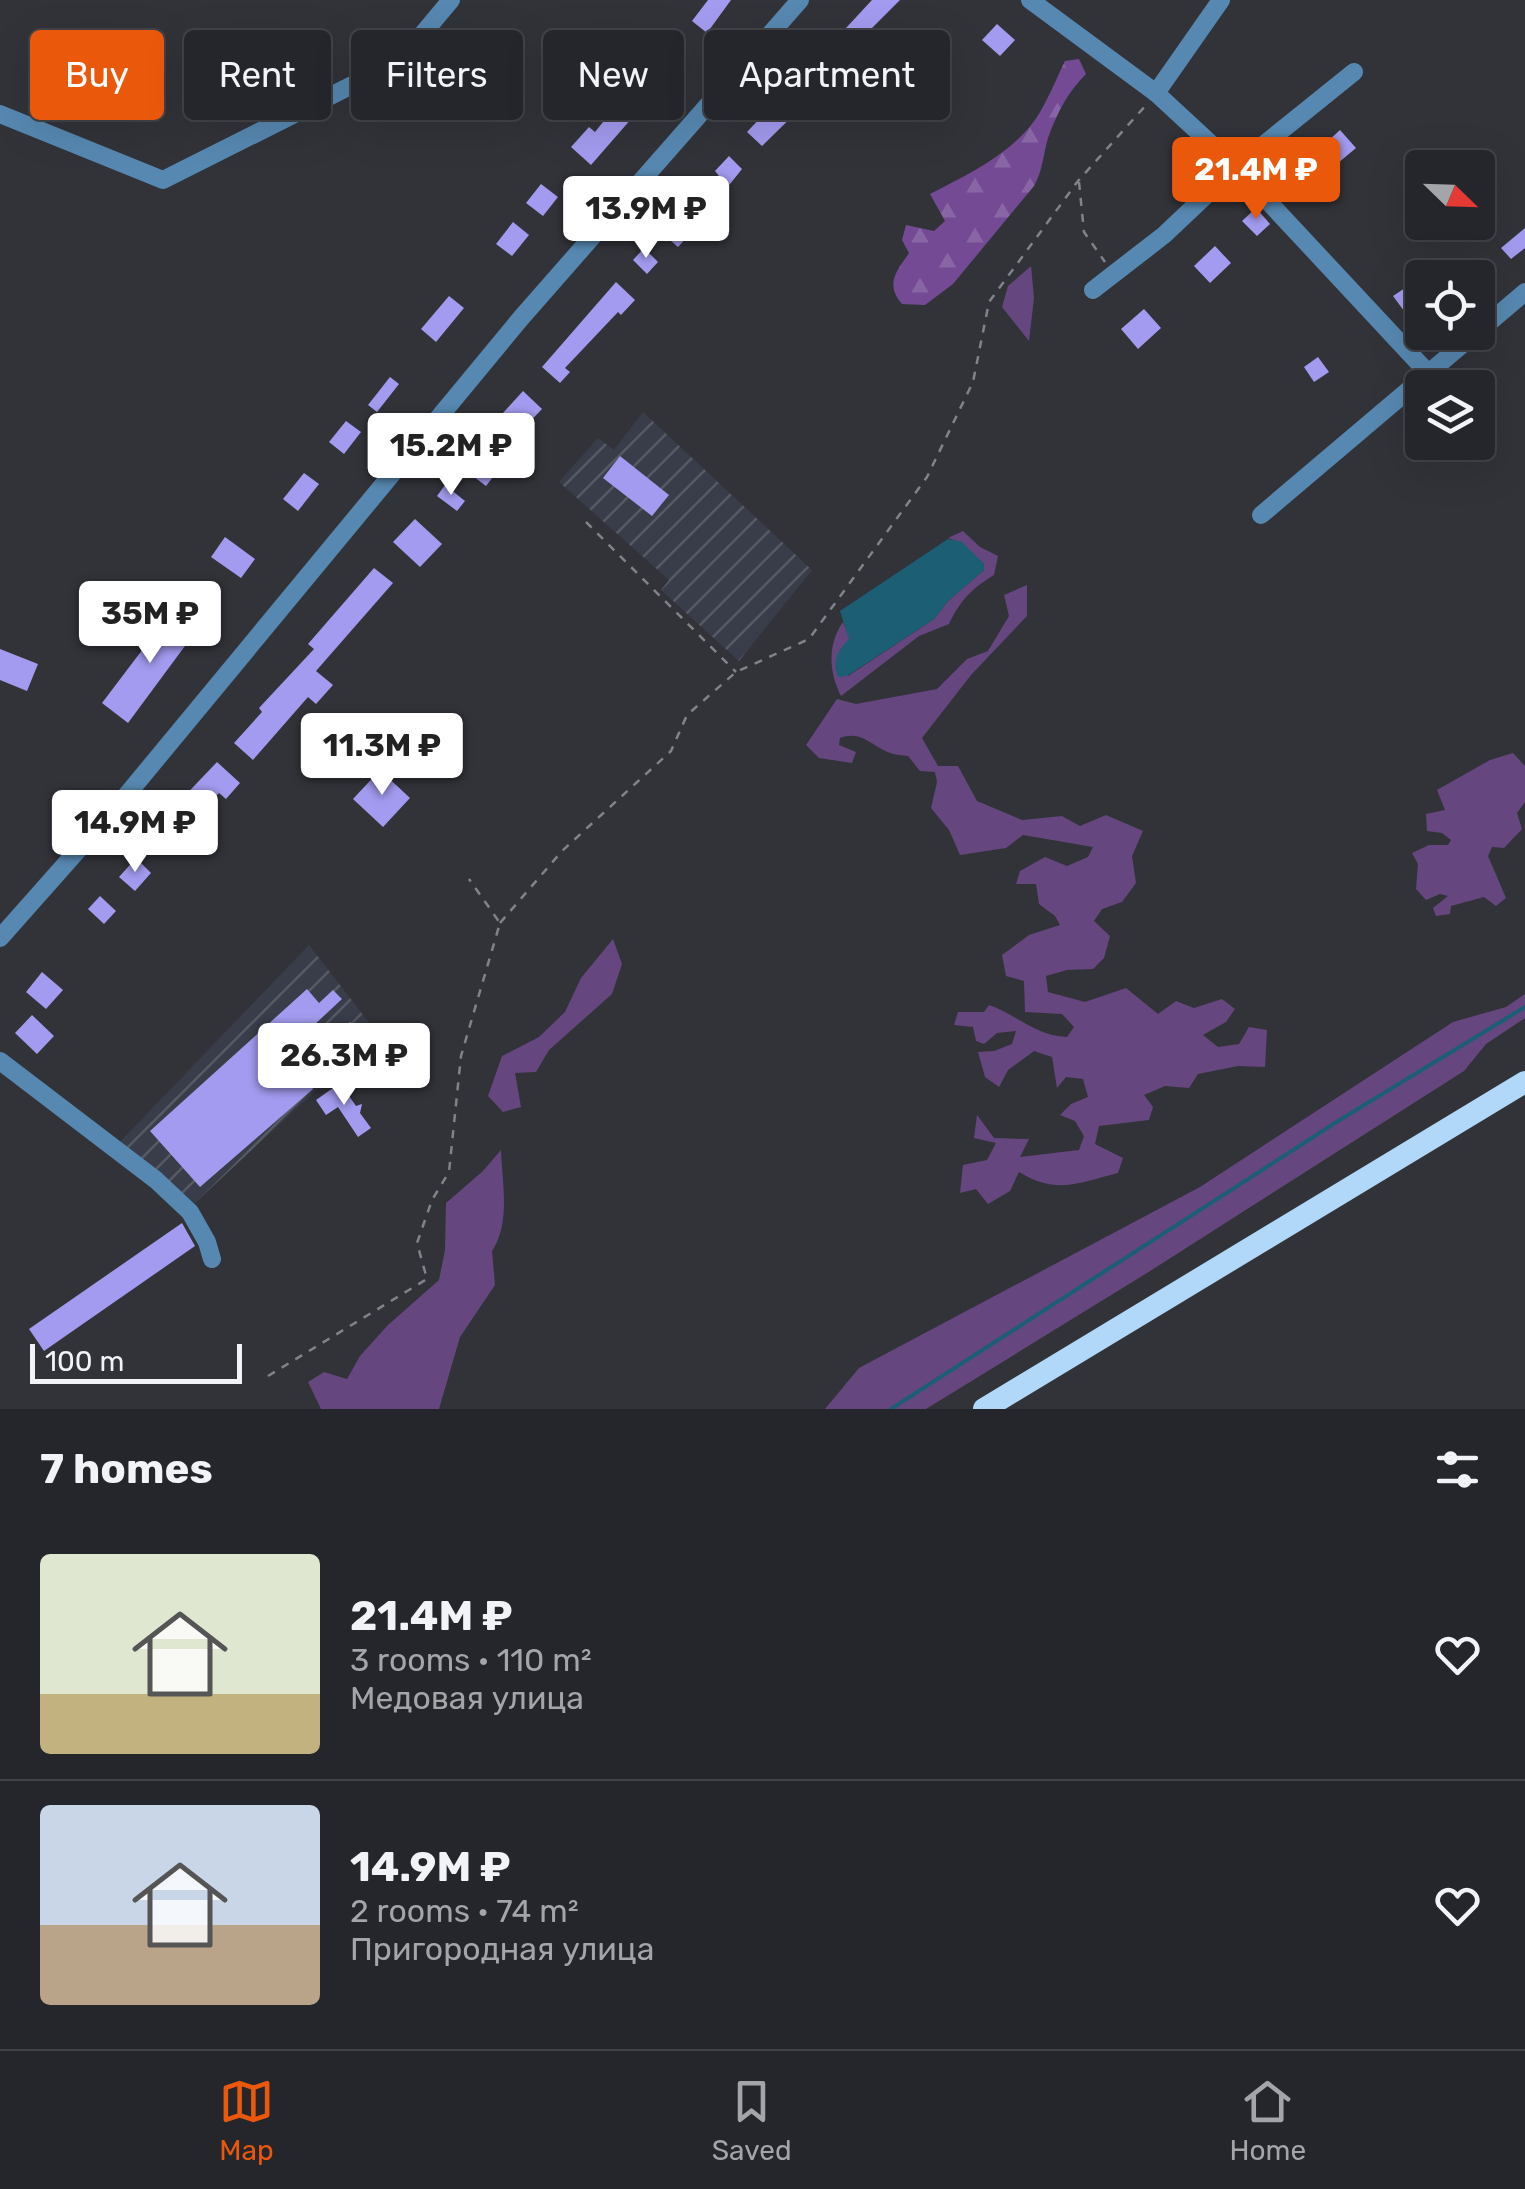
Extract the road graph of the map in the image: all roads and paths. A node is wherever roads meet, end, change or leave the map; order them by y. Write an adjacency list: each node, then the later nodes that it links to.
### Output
1 (450, 0): 7 (street)
2 (800, 0): 23 (street)
3 (1030, 0): 6 (street)
4 (1221, 0): 6 (street)
5 (1354, 72): 8 (street)
6 (1156, 94): 8 (street); 9 (path)
7 (0, 114)
8 (1236, 167): 10 (street); 15 (street)
9 (1078, 180): 10 (path); 20 (path)
10 (1113, 274): 11 (street)
11 (1093, 290)
12 (1525, 292): 13 (street)
13 (1495, 317)
14 (1456, 350): 16 (street)
15 (1425, 370)
16 (1434, 370)
17 (1405, 394): 18 (street)
18 (1261, 515)
19 (586, 522): 20 (path)
20 (736, 672): 22 (path)
21 (470, 879): 22 (path)
22 (500, 924): 27 (path)
23 (0, 938)
24 (0, 1061): 26 (street)
25 (1525, 1082): 28 (main road)
26 (212, 1259)
27 (268, 1376)
28 (984, 1409)

